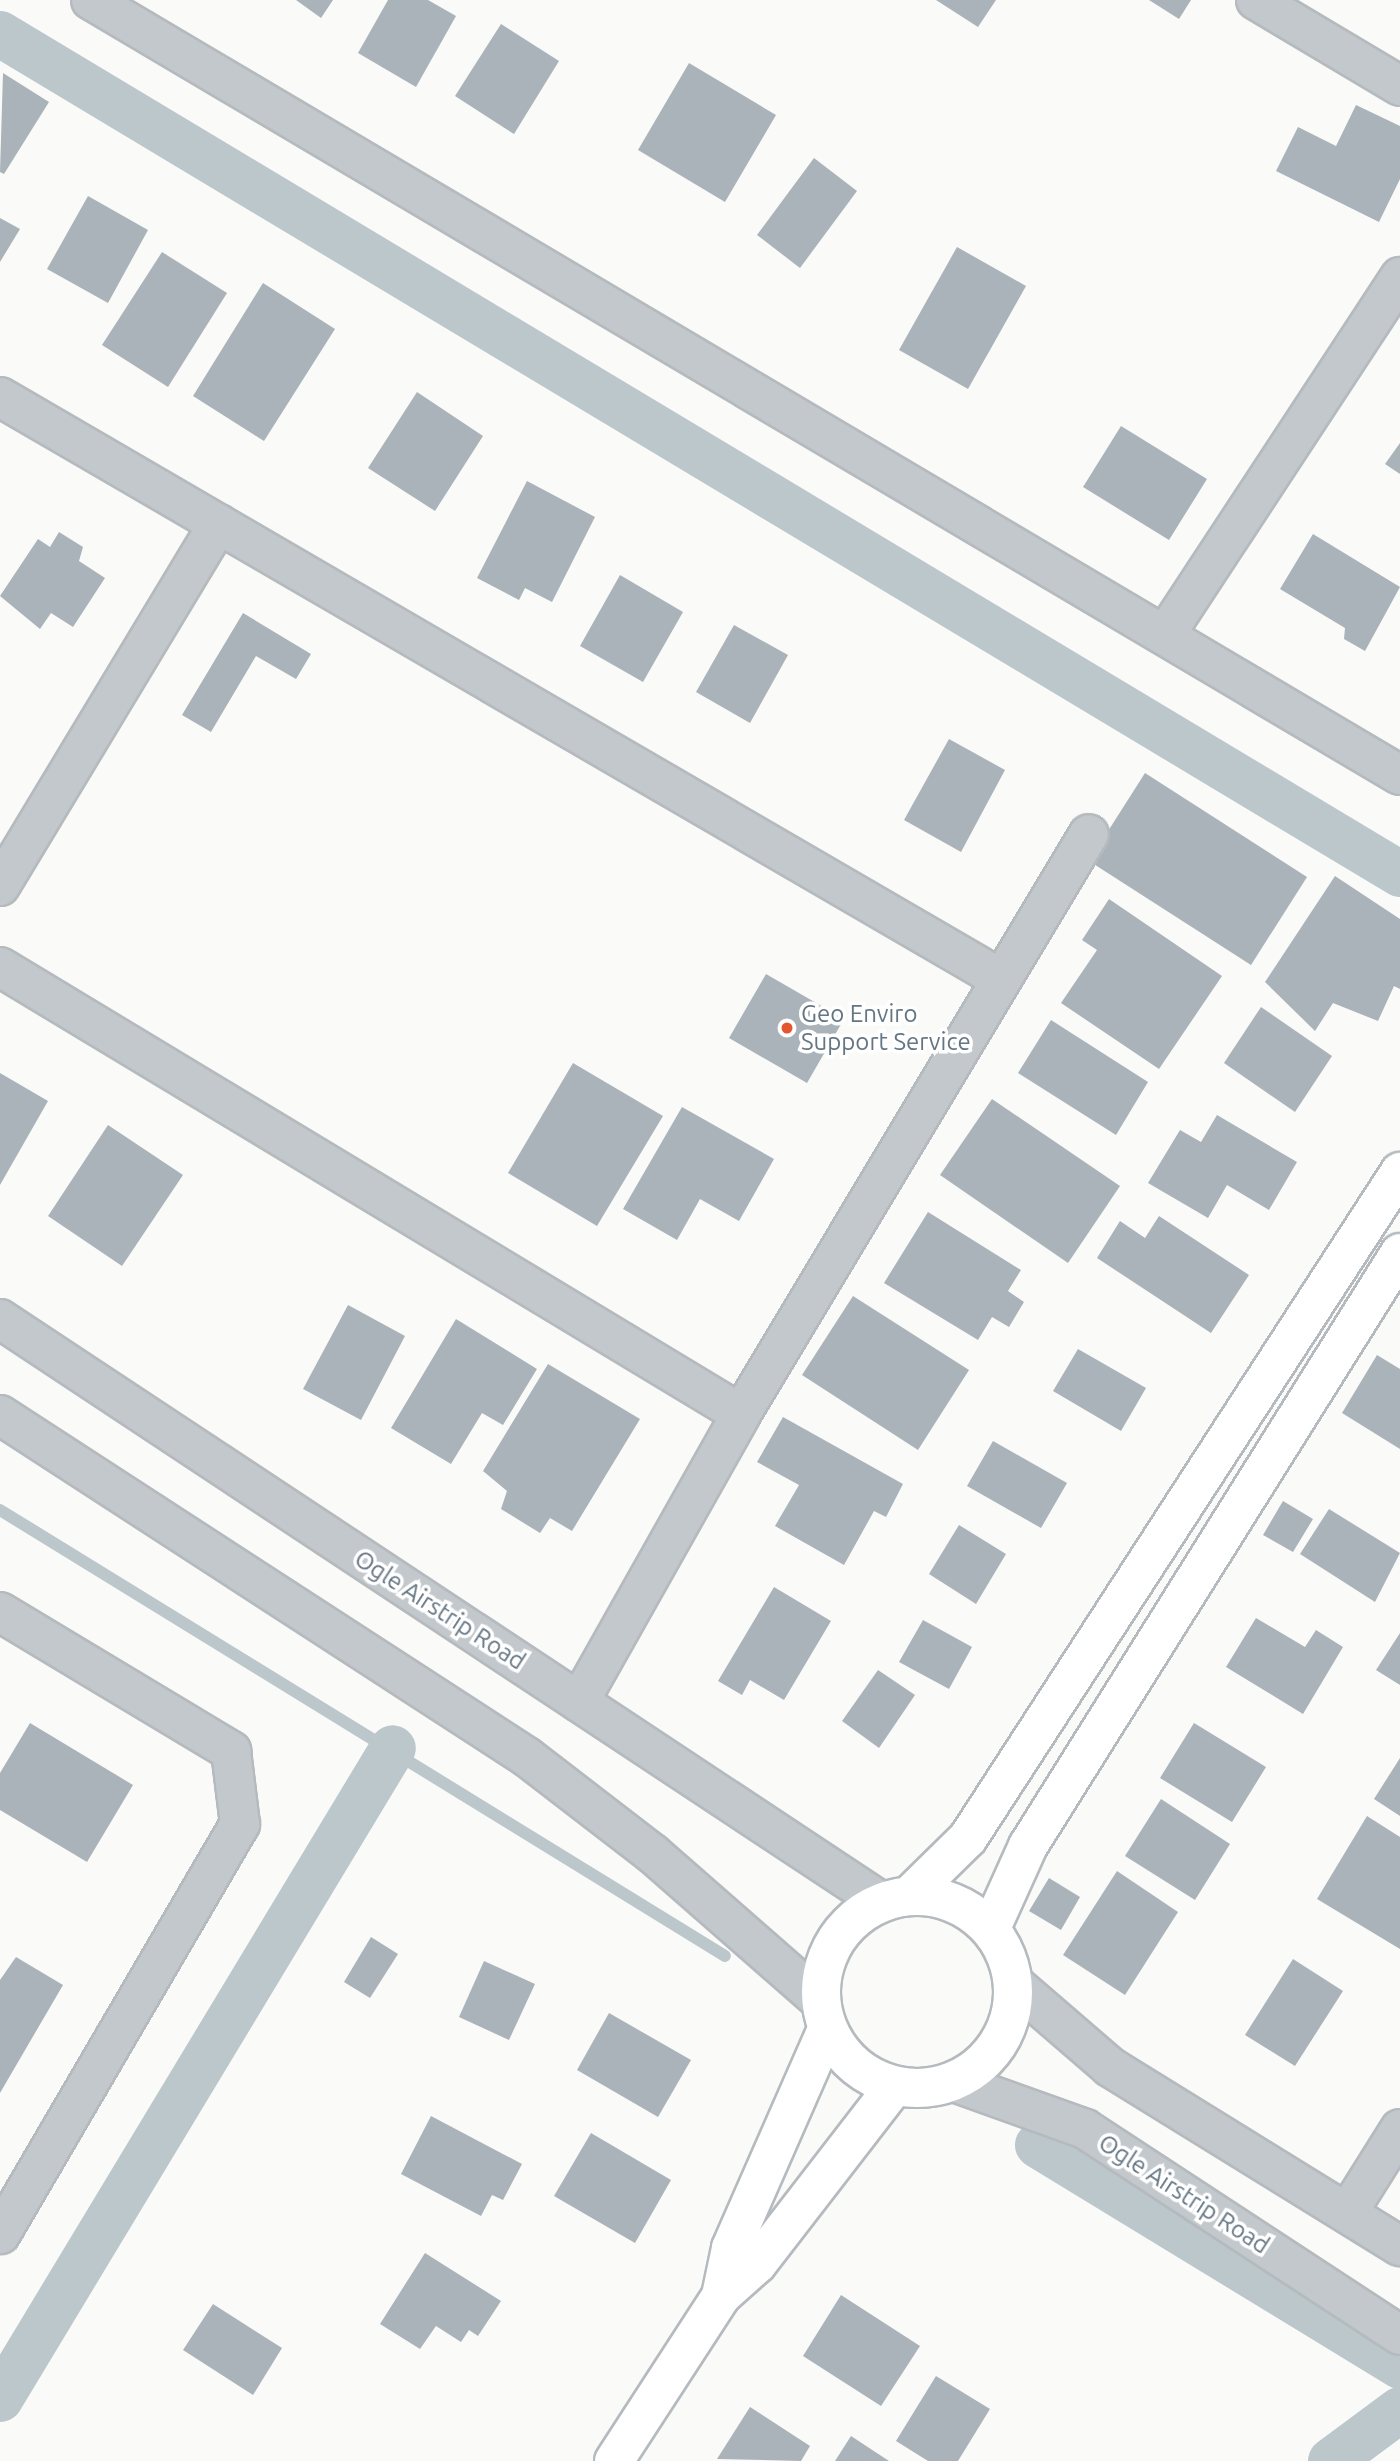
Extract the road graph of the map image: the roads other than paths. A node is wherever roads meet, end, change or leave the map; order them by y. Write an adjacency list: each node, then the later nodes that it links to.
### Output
1 (91, 0): 7 (street)
2 (1256, 0): 3 (street)
3 (1400, 86)
4 (1400, 277): 7 (street)
5 (0, 397): 6 (street)
6 (218, 524): 10 (street); 12 (street)
7 (1167, 632): 8 (street)
8 (1400, 775)
9 (1089, 834): 12 (street)
10 (0, 886)
11 (0, 967): 17 (street)
12 (999, 978): 17 (street)
13 (1400, 1172): 20 (main road)
14 (1400, 1253): 21 (main road)
15 (0, 1319): 19 (street, Ogle Airstrip Road)
16 (0, 1415): 23 (street)
17 (741, 1415): 19 (street)
18 (0, 1612): 28 (street)
19 (579, 1702): 20 (street, Ogle Airstrip Road)
20 (895, 1898): 21 (main road); 23 (main road)
21 (991, 1928): 22 (main road)
22 (1014, 1984): 24 (main road); 27 (street)
23 (824, 2014): 25 (main road); 30 (main road)
24 (954, 2082): 25 (main road); 31 (street, Ogle Airstrip Road)
25 (894, 2087): 30 (main road)
26 (1400, 2129): 27 (street)
27 (1348, 2212): 29 (street)
28 (0, 2234)
29 (1400, 2246)
30 (721, 2296): 32 (main road)
31 (1400, 2335)
32 (614, 2461)

